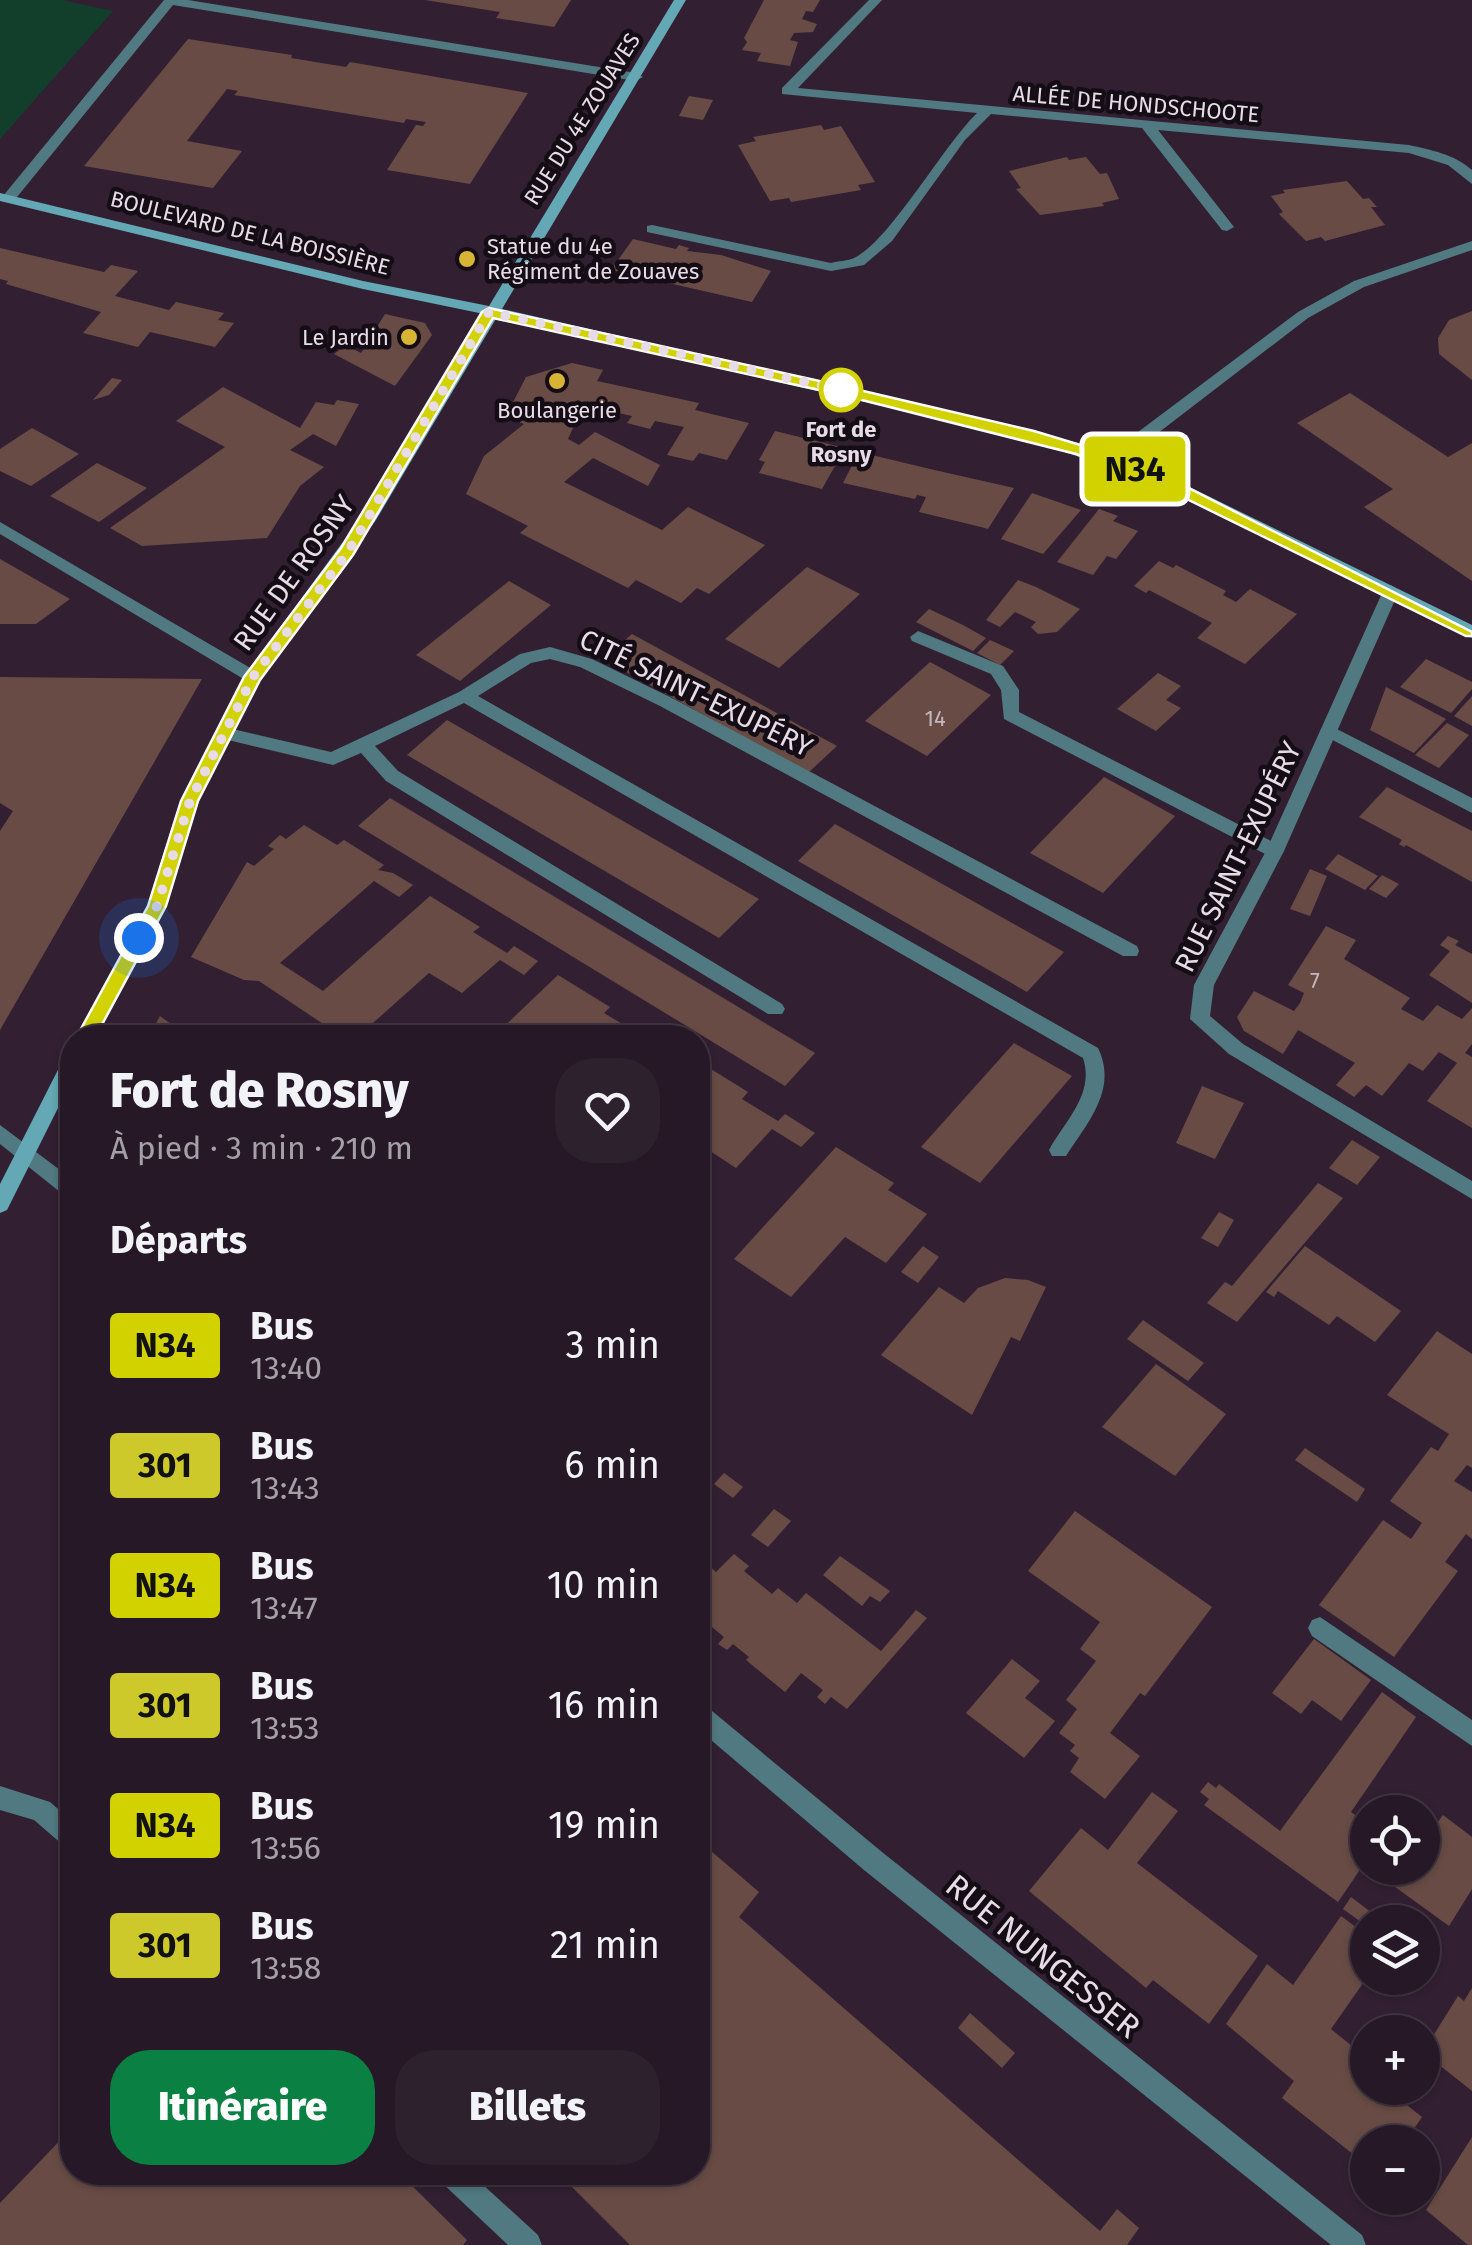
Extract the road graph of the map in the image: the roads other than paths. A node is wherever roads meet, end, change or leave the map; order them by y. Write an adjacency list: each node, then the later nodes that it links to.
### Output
1 (171, 0): 4 (street); 8 (street)
2 (680, 0): 4 (main road, RUE DU 4E ZOUAVES)
3 (876, 0): 5 (street, ALLÉE DE HONDSCHOOTE)
4 (636, 78): 12 (main road, RUE DU 4E ZOUAVES)
5 (987, 110): 6 (street, ALLÉE DE HONDSCHOOTE); 10 (street)
6 (1146, 124): 7 (street, ALLÉE DE HONDSCHOOTE); 9 (street)
7 (1472, 180)
8 (4, 198): 12 (main road, BOULEVARD DE LA BOISSIÈRE)
9 (1227, 227)
10 (652, 229)
11 (1472, 245): 13 (street)
12 (489, 312): 13 (main road, BOULEVARD DE LA BOISSIÈRE); 18 (main road, RUE DE ROSNY)
13 (1082, 451): 15 (main road, BOULEVARD DE LA BOISSIÈRE)
14 (0, 526): 18 (street)
15 (1391, 591): 16 (main road, BOULEVARD DE LA BOISSIÈRE); 20 (street, RUE SAINT-EXUPÉRY)
16 (1472, 632)
17 (918, 638): 24 (street)
18 (253, 677): 21 (main road, RUE DE ROSNY)
19 (465, 696): 22 (street, CITÉ SAINT-EXUPÉRY); 25 (street, CITÉ SAINT-EXUPÉRY); 31 (street)
20 (1328, 732): 23 (street); 24 (street, RUE SAINT-EXUPÉRY)
21 (224, 734): 22 (street, CITÉ SAINT-EXUPÉRY); 27 (main road, RUE DE ROSNY)
22 (366, 746): 26 (street)
23 (1472, 806)
24 (1275, 851): 33 (street, RUE SAINT-EXUPÉRY)
25 (1130, 951)
26 (775, 1008)
27 (93, 1025)
28 (60, 1084): 30 (main road)
29 (0, 1133): 30 (street)
30 (24, 1150): 32 (street); 34 (main road)
31 (1059, 1150)
32 (60, 1180)
33 (1472, 1191)
34 (0, 1204)
35 (1320, 1628): 37 (street)
36 (710, 1724): 42 (street, RUE NUNGESSER)
37 (1472, 1734)
38 (0, 1798): 39 (street)
39 (60, 1826)
40 (463, 2185): 41 (street)
41 (528, 2245)
42 (1352, 2245)

